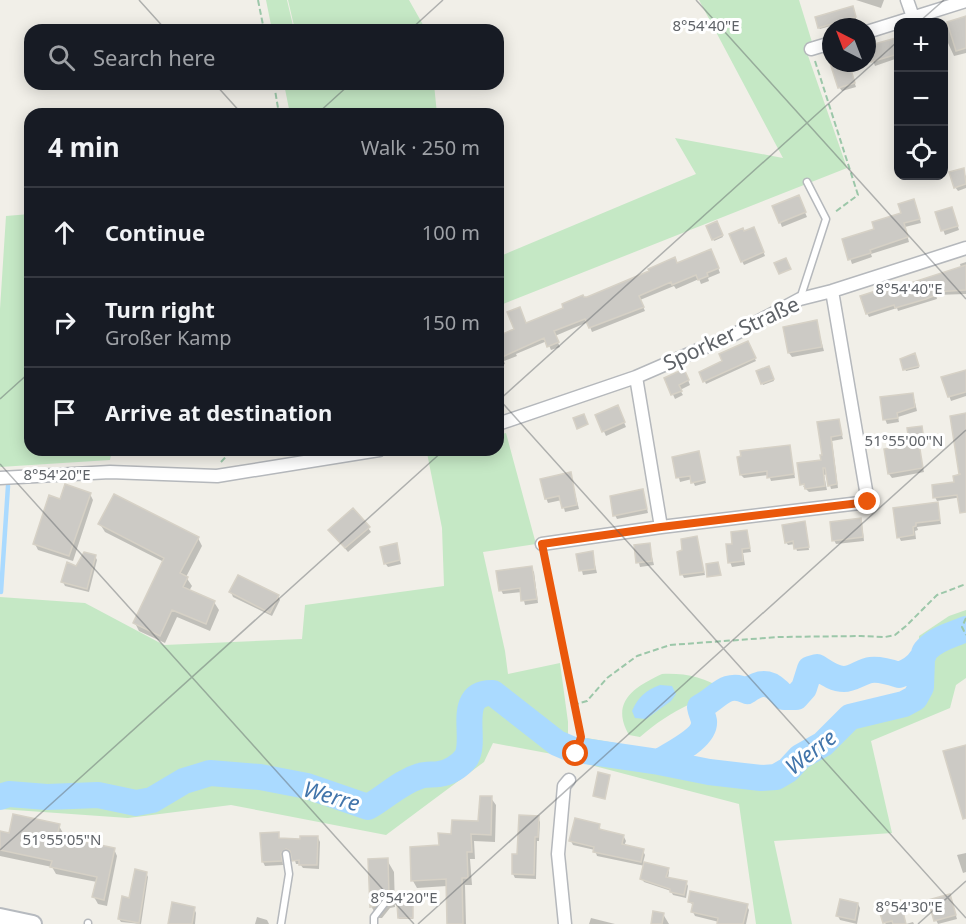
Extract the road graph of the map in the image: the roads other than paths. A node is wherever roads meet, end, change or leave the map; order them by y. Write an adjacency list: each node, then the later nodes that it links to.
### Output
1 (907, 0): 3 (street)
2 (966, 1): 3 (street)
3 (913, 17): 4 (street)
4 (876, 29)
5 (822, 46): 6 (street)
6 (811, 49)
7 (807, 182): 10 (lane)
8 (966, 248): 9 (street, Sporker Straße)
9 (832, 291): 10 (street, Sporker Straße); 15 (street)
10 (800, 299): 11 (street, Sporker Straße)
11 (636, 377): 12 (street, Sporker Straße); 15 (street)
12 (504, 422)
13 (342, 456): 14 (street)
14 (0, 478)
15 (661, 527): 16 (street)
16 (542, 544)
17 (569, 780): 24 (street)
18 (286, 854): 22 (lane)
19 (387, 900): 23 (lane)
20 (10, 917): 21 (main road)
21 (33, 924)
22 (281, 924)
23 (374, 924)
24 (566, 924)

